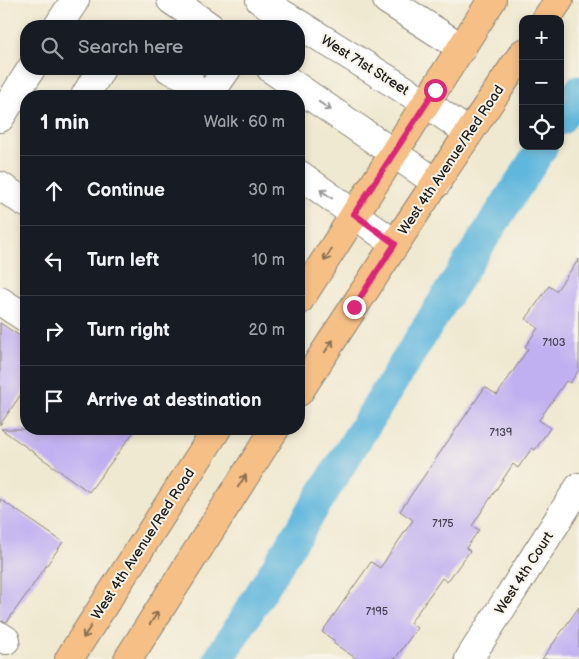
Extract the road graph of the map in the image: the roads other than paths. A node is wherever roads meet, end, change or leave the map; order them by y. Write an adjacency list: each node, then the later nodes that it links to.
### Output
1 (75, 0): 8 (street)
2 (171, 0): 9 (street)
3 (387, 0): 12 (street)
4 (492, 0): 12 (main road)
5 (559, 0): 7 (main road)
6 (277, 4): 10 (street, West 71st Street)
7 (549, 15)
8 (62, 20)
9 (200, 20)
10 (301, 20)
11 (305, 23): 24 (street, West 71st Street)
12 (462, 48): 24 (main road)
13 (519, 59): 26 (main road, West 4th Avenue/Red Road)
14 (27, 75): 25 (street)
15 (97, 75): 19 (street)
16 (183, 75): 20 (street)
17 (223, 75): 21 (street)
18 (280, 75): 22 (street, one-way to 22)
19 (89, 90)
20 (193, 90)
21 (212, 90)
22 (302, 90)
23 (305, 92): 27 (street, one-way to 27)
24 (426, 103): 26 (street, West 71st Street); 27 (main road)
25 (0, 118)
26 (469, 132): 29 (main road, West 4th Avenue/Red Road)
27 (393, 152): 29 (street); 30 (main road)
28 (305, 178): 30 (street, one-way to 28)
29 (437, 183): 31 (main road, West 4th Avenue/Red Road)
30 (354, 214): 31 (street); 32 (main road, one-way to 32)
31 (395, 244): 35 (main road, West 4th Avenue/Red Road, one-way to 31)
32 (305, 292)
33 (0, 300): 34 (street)
34 (20, 314)
35 (305, 380)
36 (213, 435): 39 (main road, West 4th Avenue/Red Road, one-way to 39)
37 (271, 435): 40 (main road, one-way to 37)
38 (579, 487): 41 (street, West 4th Court)
39 (69, 659)
40 (128, 659)
41 (469, 659)

